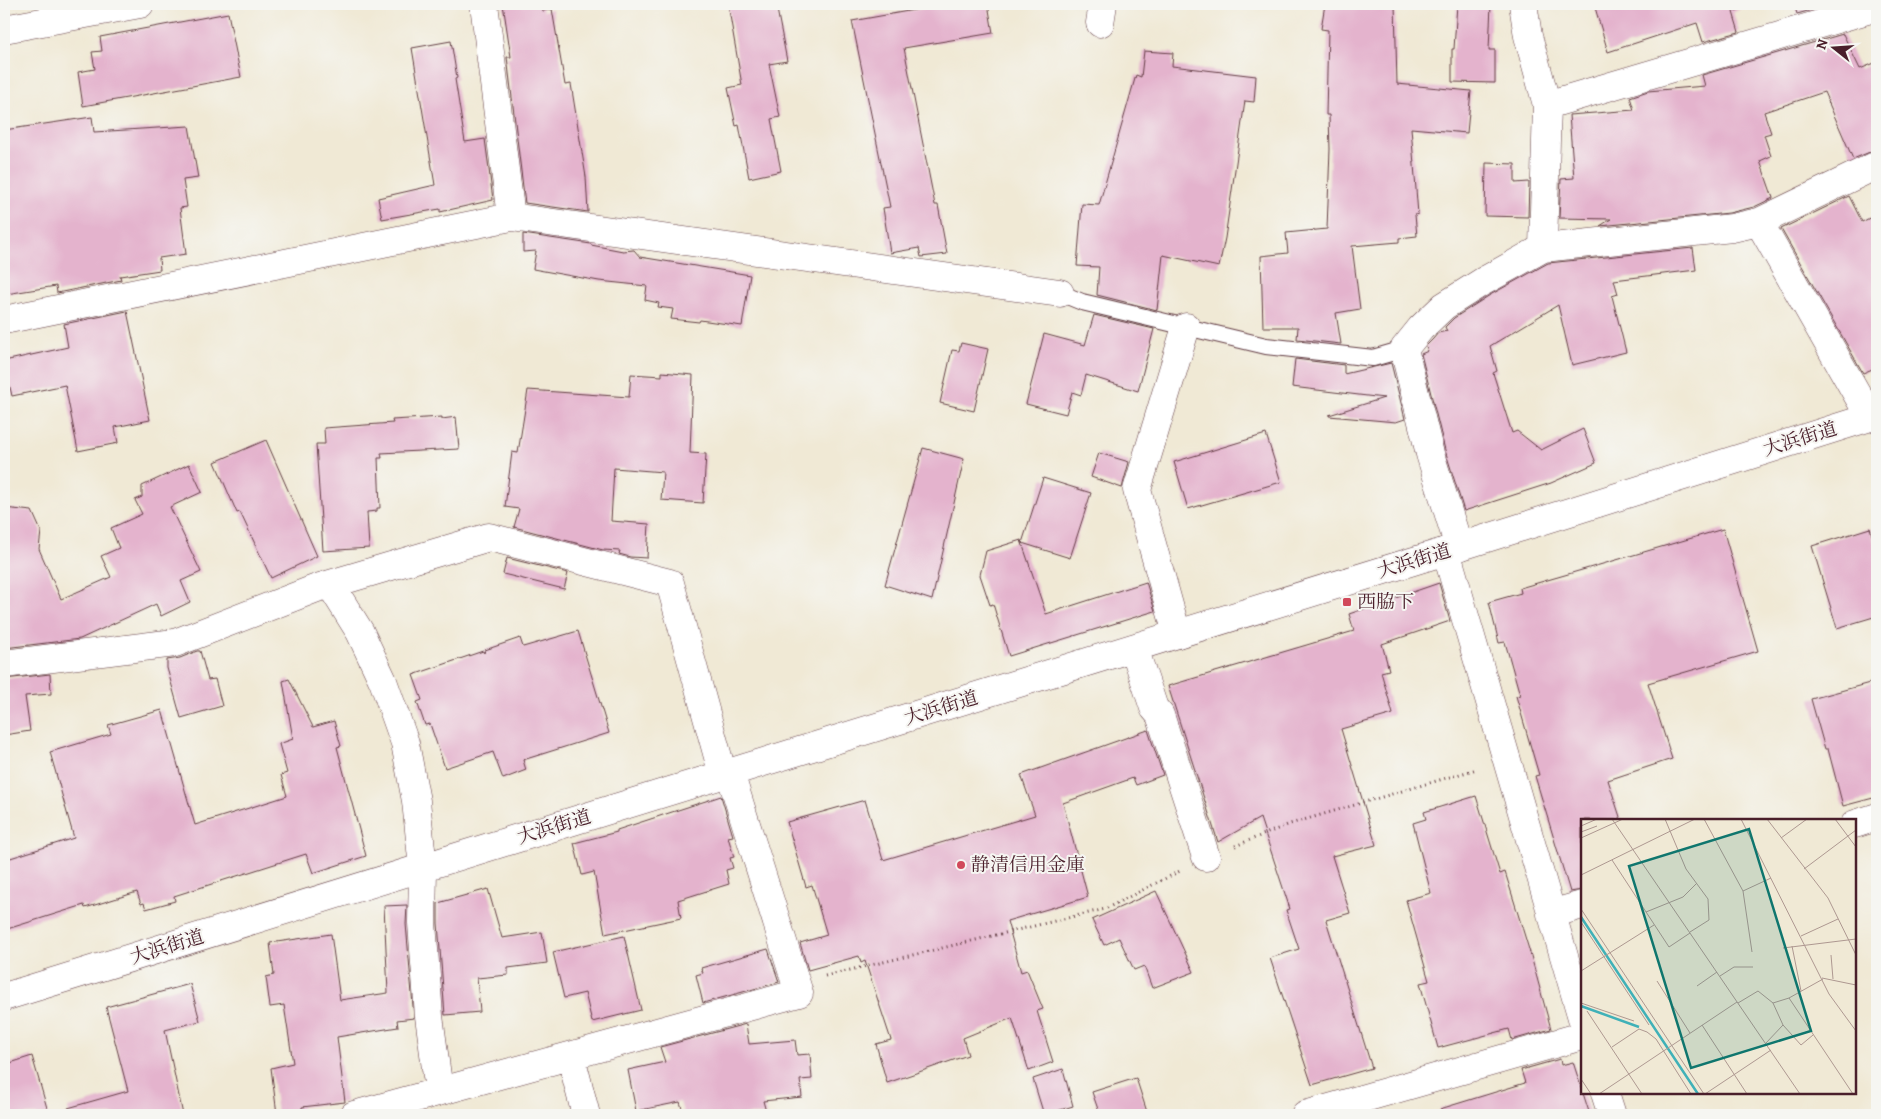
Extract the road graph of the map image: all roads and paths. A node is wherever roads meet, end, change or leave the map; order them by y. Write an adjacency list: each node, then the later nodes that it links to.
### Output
1 (140, 4): 5 (street)
2 (484, 4): 8 (street)
3 (1523, 4): 6 (street)
4 (1877, 7): 6 (street)
5 (4, 29)
6 (1546, 105): 10 (street)
7 (1877, 165): 9 (street)
8 (511, 217): 11 (street); 12 (street)
9 (1759, 222): 10 (street); 17 (street)
10 (1543, 248): 14 (street)
11 (1060, 293): 13 (lane)
12 (4, 320)
13 (1186, 327): 14 (lane); 20 (street)
14 (1404, 349): 18 (street)
15 (4, 405): 16 (path)
16 (4, 414)
17 (1874, 416): 18 (street, 大浜街道)
18 (1453, 549): 20 (street, 大浜街道); 23 (street)
19 (330, 584): 22 (street); 24 (street); 28 (street)
20 (1177, 634): 21 (street, 大浜街道)
21 (1134, 648): 24 (street, 大浜街道); 27 (street)
22 (4, 664)
23 (1506, 760): 27 (path); 30 (street)
24 (727, 774): 28 (street, 大浜街道); 31 (street)
25 (1877, 817): 26 (street)
26 (1856, 824)
27 (1206, 857): 31 (path)
28 (423, 868): 32 (street, 大浜街道); 36 (street)
29 (1581, 905): 30 (street)
30 (1551, 914): 33 (street)
31 (796, 983): 35 (street)
32 (4, 997)
33 (1581, 1015)
34 (1581, 1036): 40 (street)
35 (571, 1056): 36 (street); 39 (street)
36 (439, 1091): 38 (street)
37 (1605, 1094): 41 (street)
38 (354, 1115)
39 (586, 1115)
40 (1305, 1115)
41 (1612, 1115)

